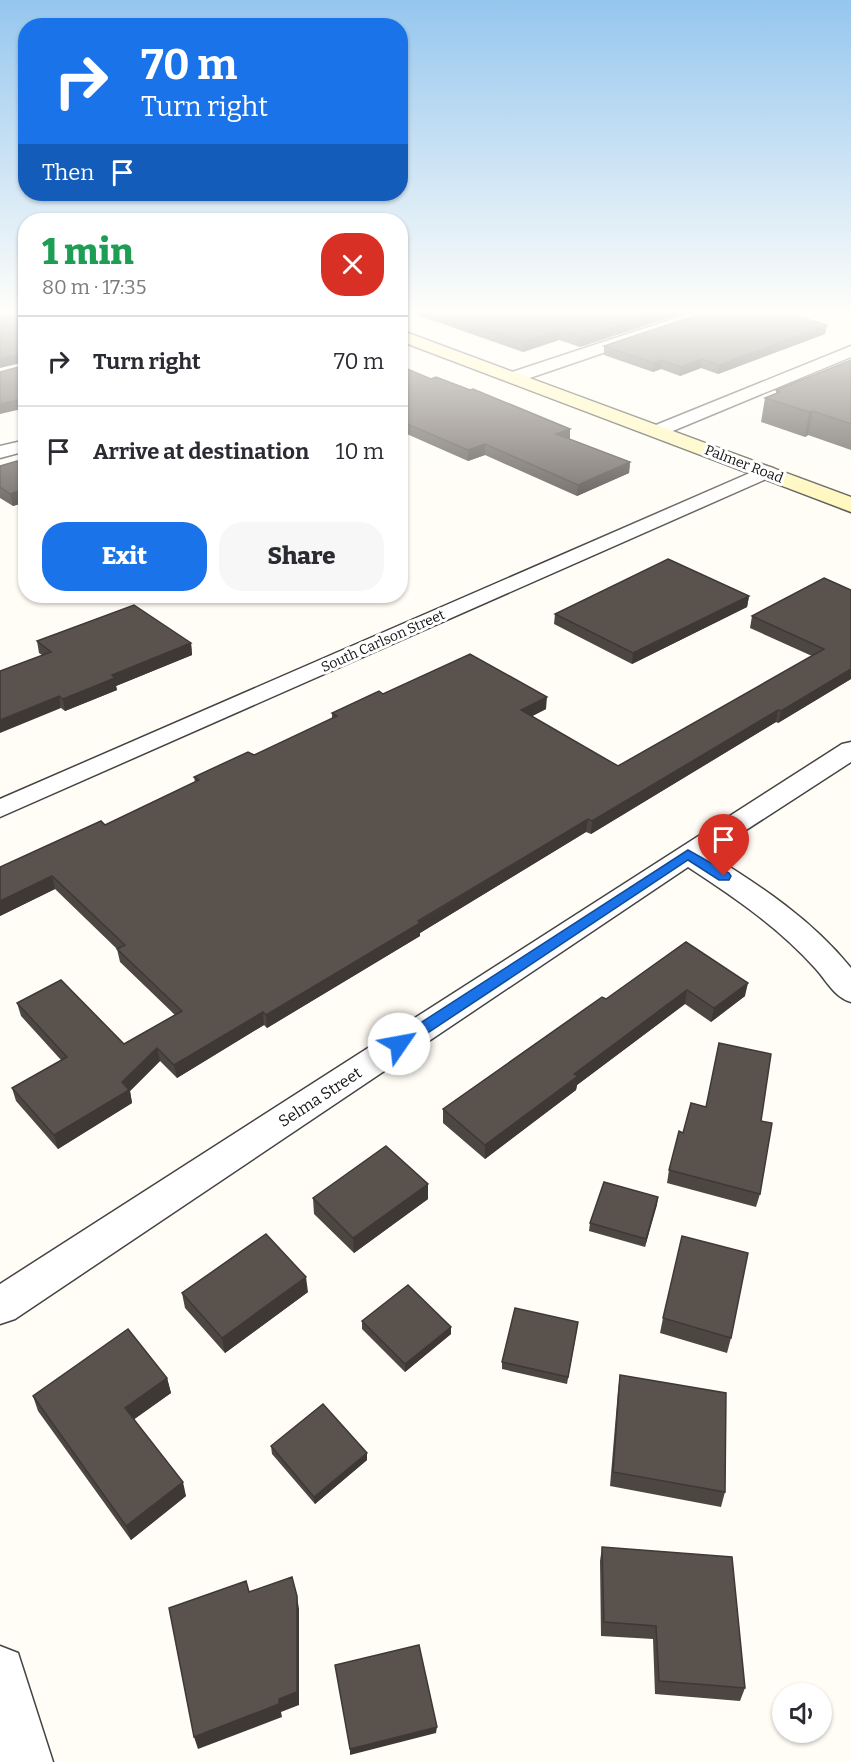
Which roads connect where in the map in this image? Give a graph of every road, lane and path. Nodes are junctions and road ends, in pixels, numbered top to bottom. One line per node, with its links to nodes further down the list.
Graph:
1 (555, 392): 3 (street, Palmer Road)
2 (751, 392): 3 (street)
3 (657, 431): 6 (street, Palmer Road)
4 (18, 447): 5 (street)
5 (0, 452)
6 (766, 472): 7 (street, Palmer Road); 9 (street, South Carlson Street)
7 (851, 505)
8 (851, 750): 10 (street, Selma Street)
9 (0, 809)
10 (688, 854): 11 (street); 12 (street, Selma Street)
11 (851, 990)
12 (0, 1306)
13 (0, 1671): 14 (street)
14 (26, 1762)

